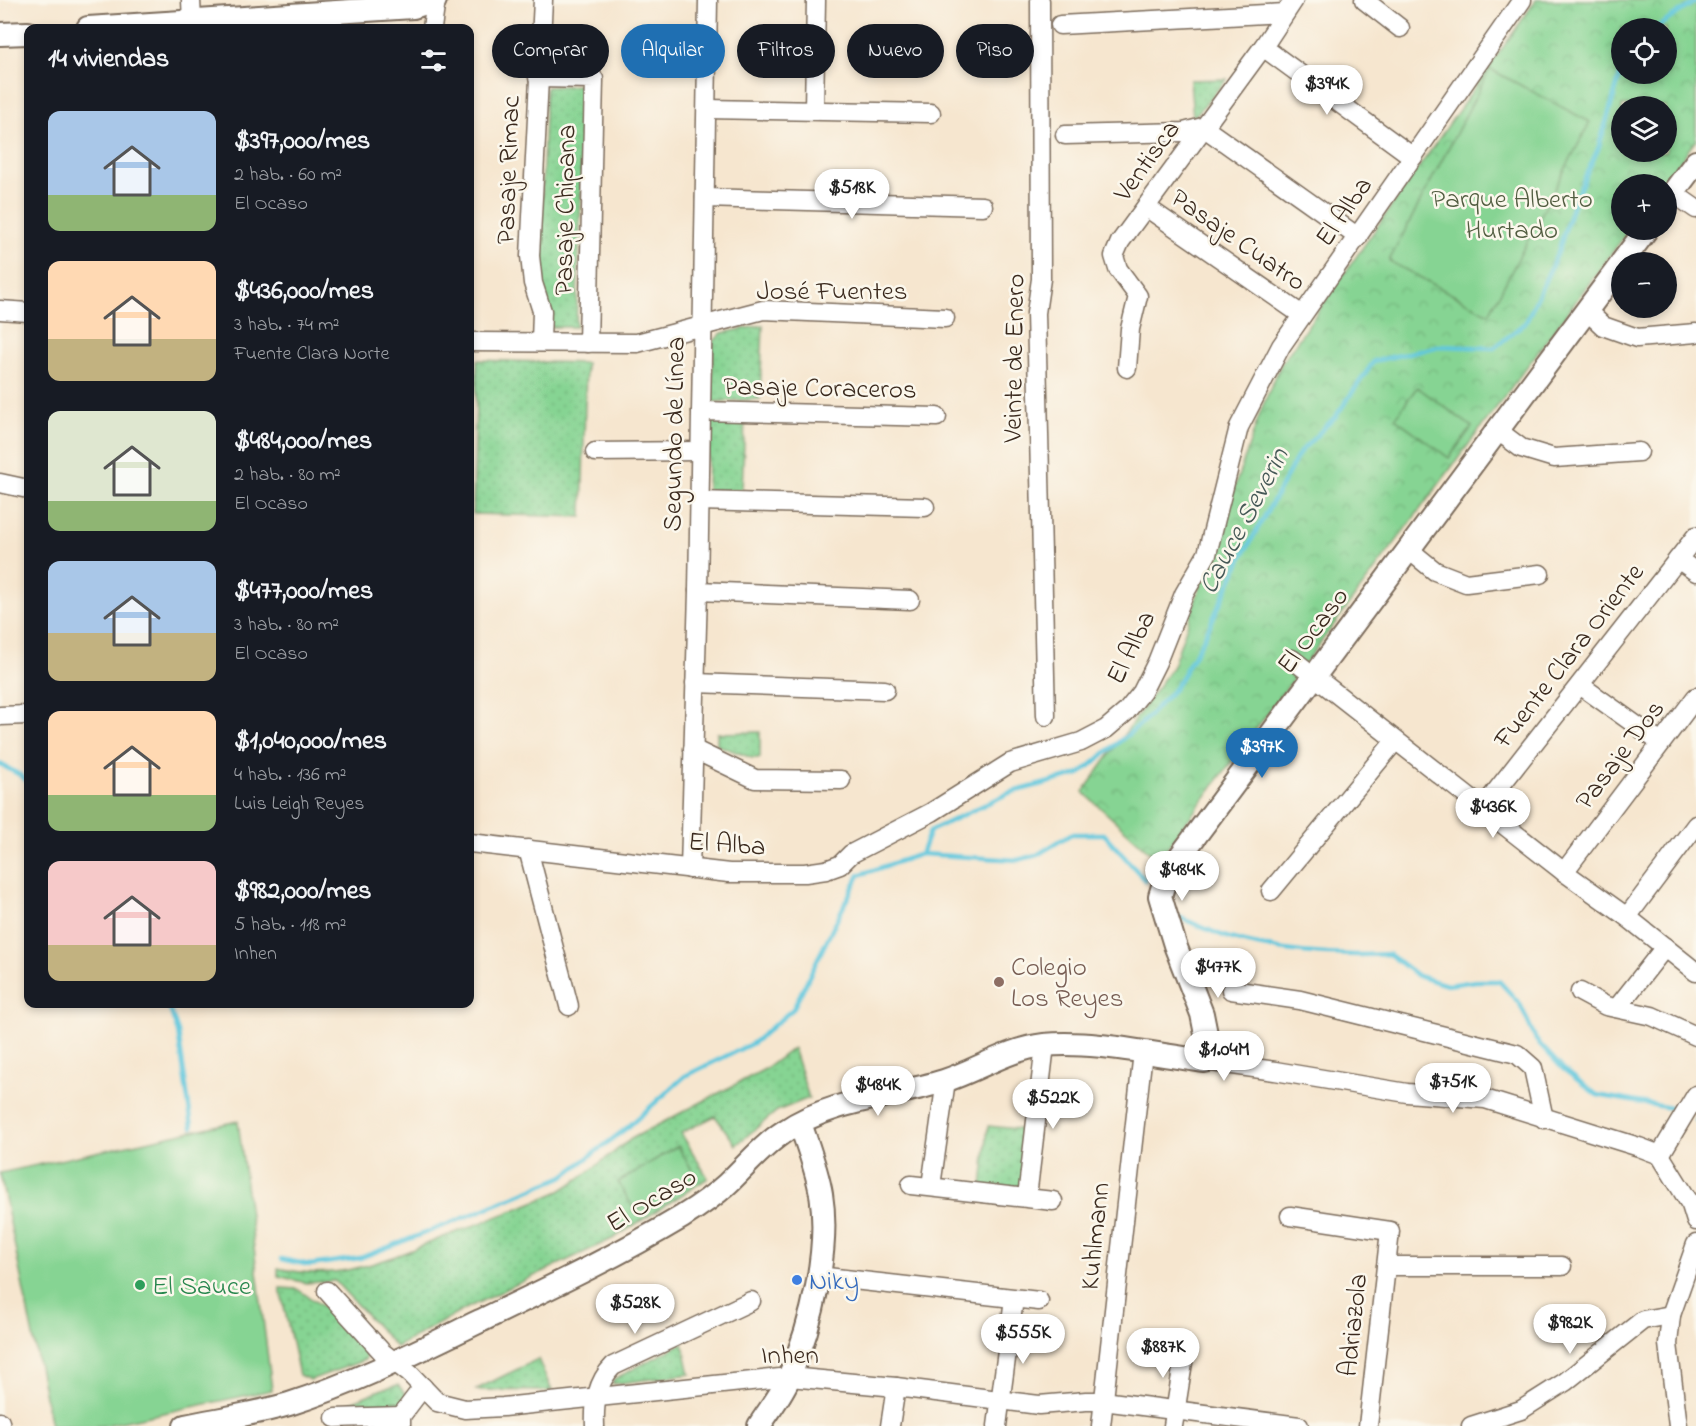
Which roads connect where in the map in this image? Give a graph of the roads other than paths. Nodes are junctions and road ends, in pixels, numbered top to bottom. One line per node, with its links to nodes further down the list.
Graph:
1 (436, 0): 9 (street); 11 (street)
2 (543, 0): 12 (street, Pasaje Rimac)
3 (708, 0): 19 (street, Segundo de Línea)
4 (816, 0): 20 (street)
5 (1040, 0): 70 (street, Veinte de Enero)
6 (1364, 0): 14 (street)
7 (1522, 0): 24 (street, El Alba)
8 (1290, 7): 13 (street); 17 (street, Ventisca)
9 (192, 11): 10 (street)
10 (155, 24)
11 (433, 24)
12 (541, 24)
13 (1060, 25)
14 (1400, 28)
15 (24, 33): 16 (street)
16 (0, 34)
17 (1263, 47): 22 (street, Ventisca); 24 (street)
18 (538, 78): 41 (street, Pasaje Rimac); 43 (street, Pasaje Chipana)
19 (707, 109): 20 (street); 27 (street, Segundo de Línea)
20 (814, 109): 21 (street)
21 (932, 113)
22 (1203, 127): 23 (street); 30 (street, Ventisca); 32 (street)
23 (1065, 135)
24 (1413, 157): 32 (street, El Alba)
25 (1696, 162): 26 (street)
26 (1677, 188)
27 (705, 198): 29 (street); 39 (street, Segundo de Línea)
28 (1677, 200): 31 (street)
29 (983, 206)
30 (1146, 207): 37 (street, Pasaje Cuatro); 44 (street, Ventisca)
31 (1696, 209)
32 (1358, 237): 37 (street, El Alba)
33 (1611, 277): 35 (street, El Ocaso)
34 (0, 310): 36 (street)
35 (1586, 310): 40 (street); 47 (street, El Ocaso)
36 (24, 312)
37 (1302, 315): 79 (street, El Alba)
38 (945, 318): 39 (street, José Fuentes)
39 (701, 327): 43 (street, José Fuentes); 45 (street, Segundo de Línea)
40 (1696, 333)
41 (541, 341): 42 (street, José Fuentes); 43 (street, José Fuentes)
42 (474, 342)
43 (588, 343)
44 (1127, 368)
45 (701, 411): 46 (street, Pasaje Coraceros); 48 (street, Segundo de Línea)
46 (937, 417)
47 (1497, 430): 50 (street); 56 (street, El Ocaso)
48 (699, 451): 49 (street); 53 (street, Segundo de Línea)
49 (595, 452)
50 (1639, 452)
51 (0, 483): 52 (street)
52 (24, 488)
53 (699, 501): 54 (street); 60 (street, Segundo de Línea)
54 (925, 507)
55 (1696, 536): 57 (street, Fuente Clara Oriente)
56 (1408, 549): 59 (street); 63 (street, El Ocaso)
57 (1678, 558): 58 (street); 65 (street, Fuente Clara Oriente)
58 (1696, 572)
59 (1540, 574)
60 (698, 591): 61 (street); 64 (street, Segundo de Línea)
61 (910, 600)
62 (1292, 659): 63 (street)
63 (1313, 677): 71 (street); 92 (street, El Ocaso)
64 (695, 683): 66 (street); 73 (street, Segundo de Línea)
65 (1580, 685): 72 (street); 75 (street, Fuente Clara Oriente)
66 (885, 690)
67 (1696, 697): 72 (street, Pasaje Dos)
68 (24, 715): 69 (street)
69 (0, 716)
70 (1046, 716)
71 (1395, 741): 75 (street); 81 (street)
72 (1661, 743): 80 (street, Pasaje Dos)
73 (693, 749): 74 (street); 79 (street, Segundo de Línea)
74 (842, 780)
75 (1483, 808): 80 (street)
76 (1696, 825): 82 (street)
77 (474, 843): 78 (street, El Alba)
78 (528, 849): 79 (street, El Alba); 87 (street)
79 (690, 869)
80 (1564, 872): 82 (street)
81 (1271, 891)
82 (1626, 917): 83 (street)
83 (1665, 947): 84 (street); 88 (street)
84 (1693, 962)
85 (1231, 990): 95 (street)
86 (1580, 992): 88 (street)
87 (569, 1006)
88 (1617, 1008): 89 (street)
89 (1696, 1036)
90 (1045, 1045): 91 (street, El Ocaso); 93 (street, El Ocaso); 100 (street)
91 (1143, 1052): 92 (street, El Ocaso); 120 (street, Kuhlmann)
92 (1205, 1061): 95 (street)
93 (946, 1080): 96 (street, El Ocaso); 99 (street)
94 (1696, 1095): 97 (street)
95 (1544, 1119): 97 (street)
96 (800, 1123): 108 (street); 115 (street, El Ocaso)
97 (1660, 1155): 103 (street)
98 (911, 1185): 99 (street)
99 (931, 1186): 100 (street)
100 (1027, 1197): 101 (street)
101 (1053, 1202)
102 (1290, 1216): 106 (street, Adriazola)
103 (1696, 1221)
104 (1696, 1244): 105 (street)
105 (1693, 1265): 113 (street)
106 (1386, 1266): 107 (street); 133 (street, Adriazola)
107 (1562, 1266)
108 (818, 1276): 110 (street); 116 (street)
109 (327, 1291): 115 (street, Inhen)
110 (1014, 1299): 112 (street); 121 (street)
111 (751, 1301): 119 (street)
112 (1039, 1301)
113 (1671, 1315): 134 (street); 135 (street)
114 (1185, 1350): 124 (street)
115 (397, 1362): 117 (street, Inhen); 123 (street, El Ocaso)
116 (790, 1377): 118 (street, Inhen); 119 (street, Inhen); 126 (street)
117 (423, 1387): 119 (street, Inhen); 125 (street)
118 (896, 1387): 121 (street, Inhen); 129 (street)
119 (596, 1397): 128 (street)
120 (1103, 1401): 121 (street, Inhen); 124 (street, Inhen); 131 (street, Kuhlmann)
121 (1000, 1402): 130 (street)
122 (335, 1418): 125 (street)
123 (254, 1419): 127 (street, El Ocaso)
124 (1175, 1419): 132 (street, Inhen)
125 (401, 1421)
126 (766, 1423)
127 (185, 1426)
128 (595, 1426)
129 (890, 1426)
130 (997, 1426)
131 (1101, 1426)
132 (1299, 1426)
133 (1368, 1426)
134 (1471, 1426)
135 (1678, 1426)

